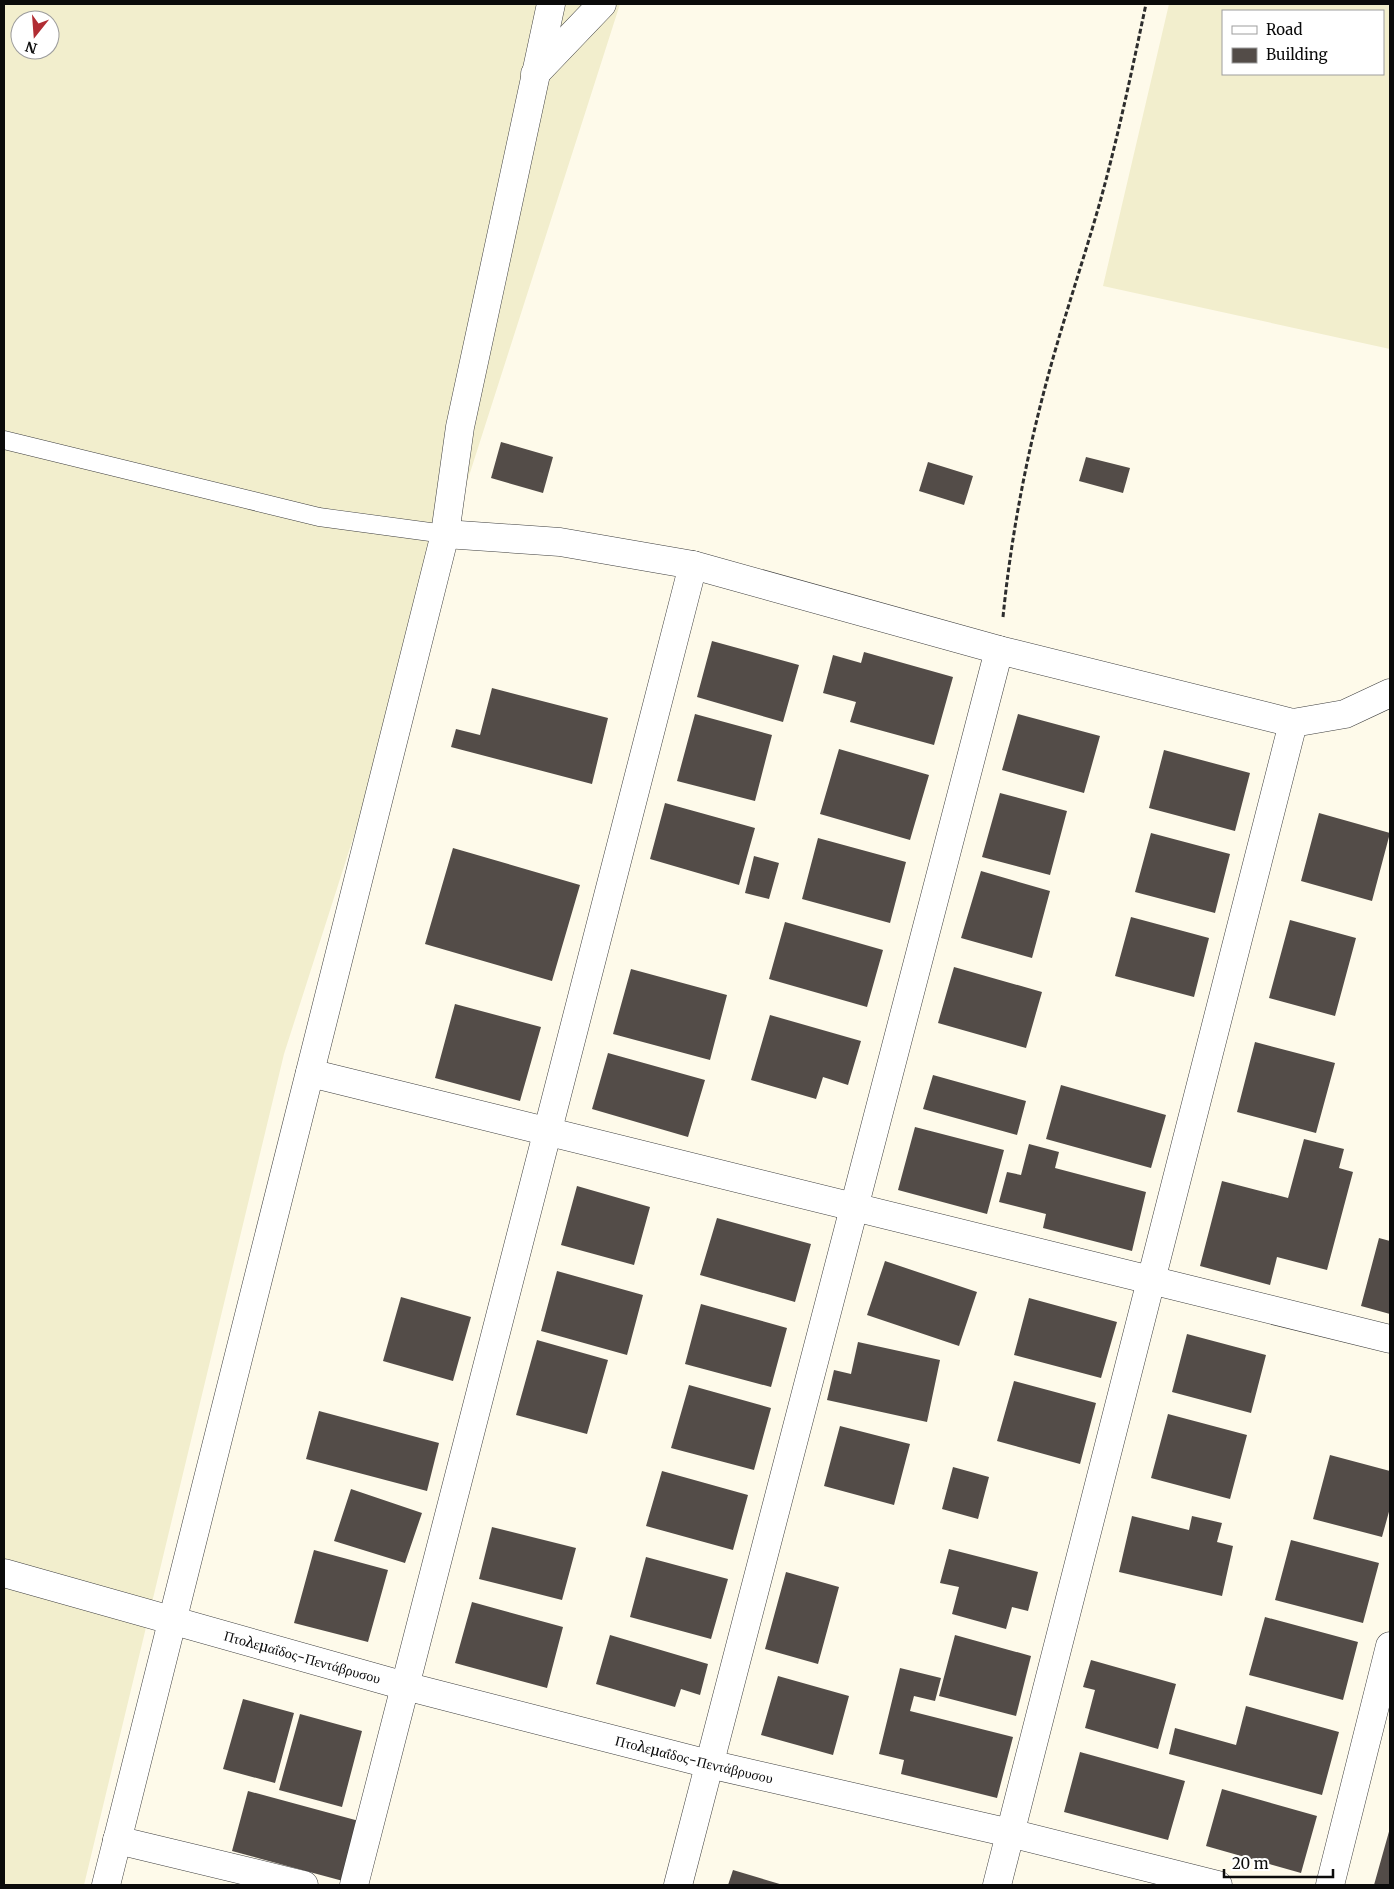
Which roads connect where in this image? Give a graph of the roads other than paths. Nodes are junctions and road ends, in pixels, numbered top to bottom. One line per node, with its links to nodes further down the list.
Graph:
1 (551, 4): 3 (street)
2 (602, 4): 3 (street)
3 (536, 74): 5 (street)
4 (4, 440): 5 (lane)
5 (445, 534): 6 (street); 10 (street)
6 (694, 565): 7 (street); 11 (street)
7 (999, 650): 9 (street); 12 (street)
8 (1390, 693): 9 (street)
9 (1293, 723): 13 (street)
10 (310, 1073): 11 (street); 16 (street)
11 (548, 1132): 12 (street); 18 (street)
12 (854, 1207): 13 (street); 19 (street)
13 (1151, 1280): 14 (street); 20 (street)
14 (1390, 1340)
15 (4, 1573): 16 (street, Πτολεμαΐδος-Πεντάβρυσου)
16 (172, 1619): 18 (street, Πτολεμαΐδος-Πεντάβρυσου); 21 (street)
17 (1390, 1646): 28 (street)
18 (405, 1686): 19 (street, Πτολεμαΐδος-Πεντάβρυσου); 24 (street)
19 (709, 1764): 20 (street, Πτολεμαΐδος-Πεντάβρυσου); 25 (street)
20 (1010, 1833): 26 (street); 27 (street, Πτολεμαΐδος-Πεντάβρυσου)
21 (117, 1840): 22 (street); 23 (street)
22 (106, 1885)
23 (304, 1885)
24 (354, 1885)
25 (678, 1885)
26 (997, 1885)
27 (1218, 1885)
28 (1330, 1885)

